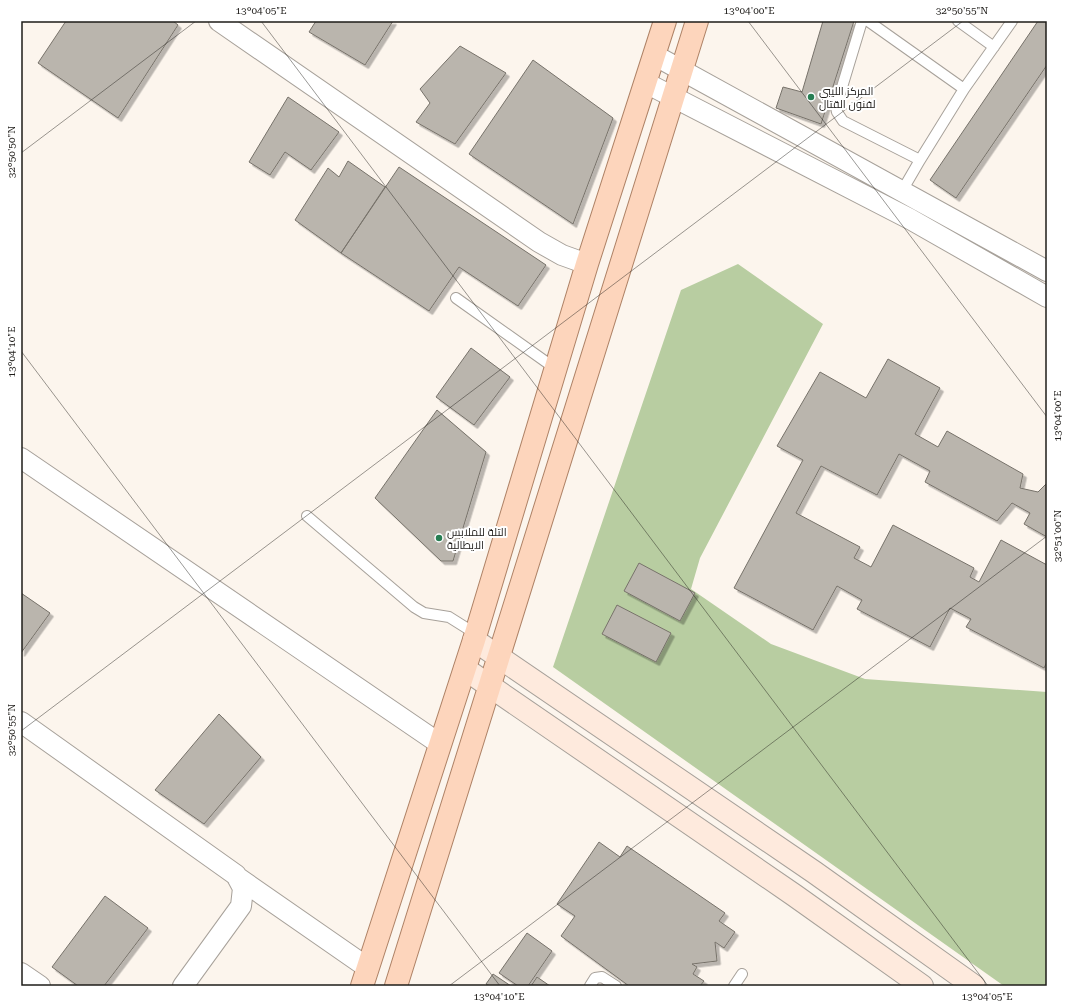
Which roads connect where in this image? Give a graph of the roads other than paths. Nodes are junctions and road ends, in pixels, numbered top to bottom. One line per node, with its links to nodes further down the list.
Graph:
1 (219, 21): 18 (street)
2 (665, 21): 9 (main road)
3 (697, 21): 10 (main road)
4 (862, 21): 14 (lane)
5 (868, 21): 12 (lane)
6 (958, 21): 8 (lane)
7 (1012, 21): 8 (lane)
8 (994, 47): 12 (lane)
9 (654, 55): 10 (street); 11 (main road)
10 (681, 70): 13 (main road); 15 (street)
11 (646, 84): 13 (street); 18 (main road)
12 (964, 89): 14 (lane)
13 (673, 97): 17 (street); 26 (main road)
14 (920, 160): 15 (lane)
15 (902, 191): 16 (street)
16 (921, 201): 17 (street); 19 (street)
17 (910, 219): 20 (street)
18 (588, 264): 22 (main road)
19 (1047, 271)
20 (1047, 297)
21 (456, 298): 22 (lane)
22 (556, 369): 25 (main road)
23 (21, 458): 30 (street)
24 (308, 516): 25 (lane)
25 (475, 637): 26 (street); 27 (main road)
26 (498, 657): 28 (main road); 42 (street)
27 (465, 669): 28 (street); 30 (main road)
28 (491, 687): 37 (main road); 41 (street)
29 (21, 722): 31 (street)
30 (440, 744): 34 (main road)
31 (238, 877): 34 (street); 36 (street)
32 (21, 972): 35 (street)
33 (742, 974): 40 (lane)
34 (365, 977)
35 (40, 986)
36 (184, 986)
37 (396, 986)
38 (590, 986): 39 (lane)
39 (616, 986)
40 (734, 986)
41 (922, 986)
42 (974, 986)

